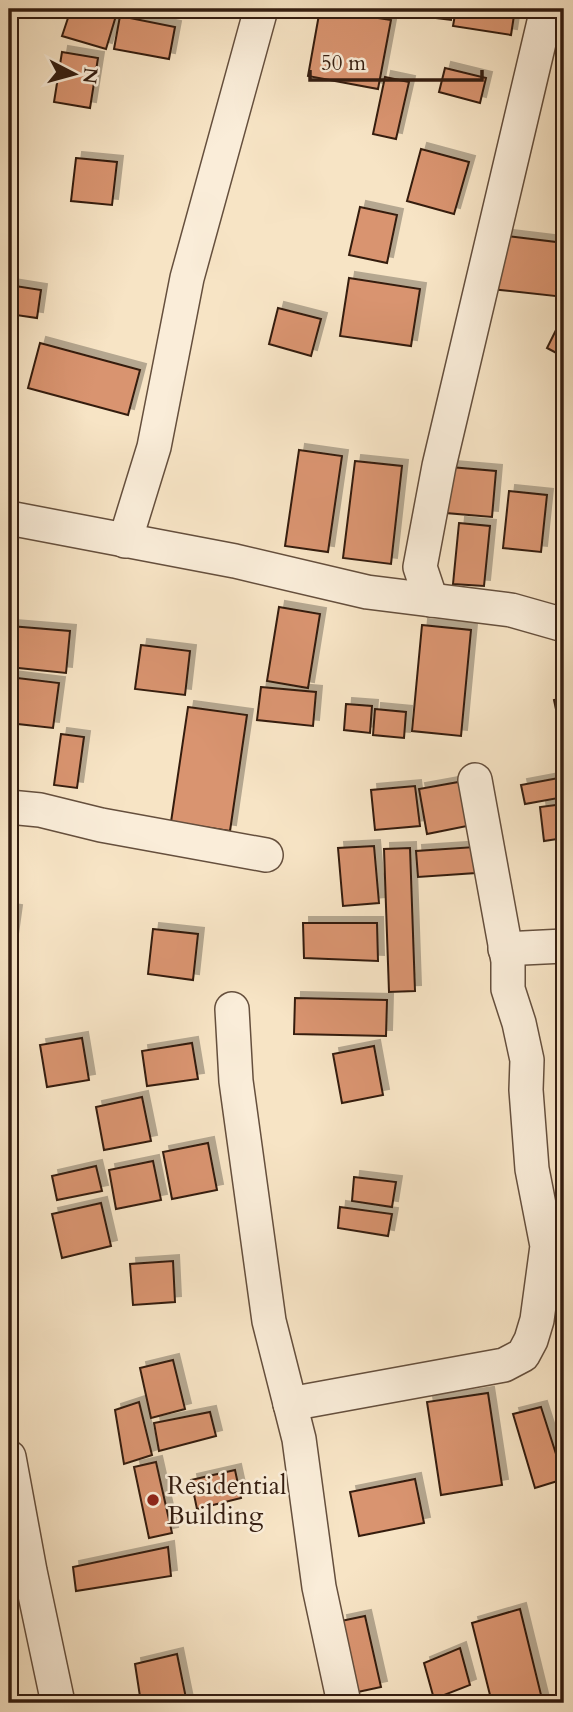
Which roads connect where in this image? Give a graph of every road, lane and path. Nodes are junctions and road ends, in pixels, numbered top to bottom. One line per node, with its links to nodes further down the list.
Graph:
1 (261, 9): 4 (street)
2 (547, 9): 5 (street)
3 (9, 518): 4 (street)
4 (125, 541): 6 (street)
5 (420, 567): 6 (street); 7 (street)
6 (394, 595): 7 (street)
7 (431, 600): 8 (street)
8 (564, 625)
9 (475, 780): 13 (street)
10 (9, 807): 11 (street)
11 (266, 855)
12 (564, 946): 13 (street)
13 (505, 949): 15 (street)
14 (232, 1009): 15 (street)
15 (290, 1404): 18 (street)
16 (9, 1457): 17 (street)
17 (58, 1703)
18 (344, 1703)

